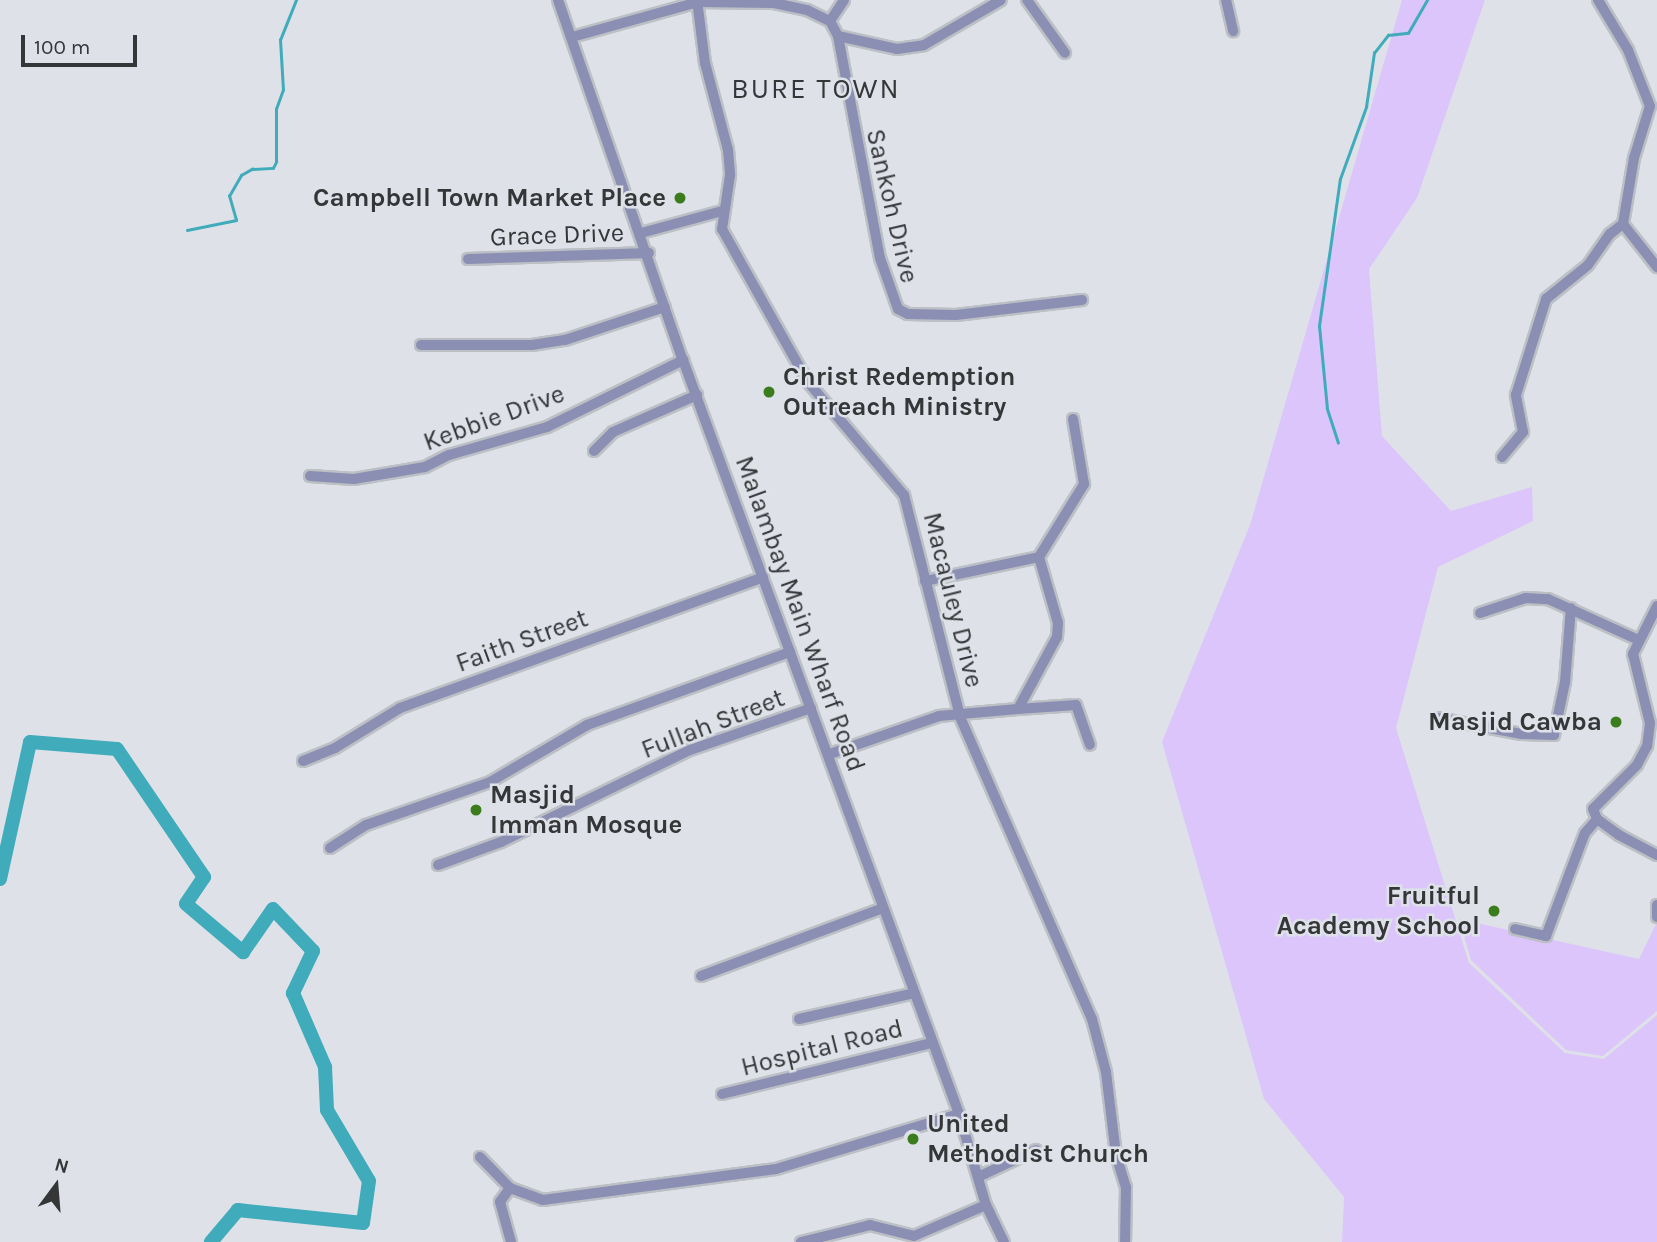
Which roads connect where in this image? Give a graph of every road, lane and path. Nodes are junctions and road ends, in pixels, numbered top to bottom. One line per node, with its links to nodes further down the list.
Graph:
1 (558, 0): 11 (street, Malambay Main Wharf Road)
2 (845, 0): 8 (street)
3 (1001, 0): 10 (street)
4 (1027, 0): 12 (street)
5 (1226, 0): 9 (street)
6 (1598, 0): 13 (street)
7 (698, 1): 8 (street); 11 (street); 14 (street, Macauley Drive)
8 (830, 21): 10 (street, Sankoh Drive)
9 (1233, 31)
10 (838, 36): 20 (street, Sankoh Drive)
11 (572, 37): 16 (street, Malambay Main Wharf Road)
12 (1065, 53)
13 (1652, 124): 15 (street)
14 (722, 211): 16 (street); 31 (street, Macauley Drive)
15 (1623, 224): 19 (street); 27 (street)
16 (641, 233): 17 (street, Malambay Main Wharf Road)
17 (649, 253): 18 (street, Grace Drive); 21 (street, Malambay Main Wharf Road)
18 (468, 259)
19 (1657, 267)
20 (1082, 300)
21 (665, 307): 22 (street); 23 (street, Malambay Main Wharf Road)
22 (421, 345)
23 (683, 360): 24 (street, Malambay Main Wharf Road); 28 (street, Kebbie Drive)
24 (697, 395): 26 (street); 30 (street, Malambay Main Wharf Road)
25 (1073, 419): 29 (street)
26 (594, 451)
27 (1502, 457)
28 (310, 476)
29 (1039, 557): 31 (street); 38 (street)
30 (763, 577): 36 (street, Malambay Main Wharf Road); 43 (street, Faith Street)
31 (926, 581): 39 (street, Macauley Drive)
32 (1657, 606): 35 (street)
33 (1571, 608): 34 (street); 35 (street); 40 (street)
34 (1480, 613)
35 (1636, 639): 44 (street)
36 (790, 652): 37 (street, Malambay Main Wharf Road); 45 (street)
37 (811, 708): 42 (street, Malambay Main Wharf Road); 47 (street, Fullah Street)
38 (1018, 709): 39 (street); 41 (street)
39 (960, 717): 42 (street); 66 (street, Macauley Drive)
40 (1437, 718)
41 (1090, 745)
42 (830, 754): 49 (street, Malambay Main Wharf Road)
43 (303, 761)
44 (1597, 819): 46 (street); 51 (street)
45 (330, 848)
46 (1657, 855)
47 (438, 865)
48 (1657, 905): 50 (street)
49 (883, 908): 52 (street); 53 (street, Malambay Main Wharf Road)
50 (1657, 916)
51 (1515, 929)
52 (701, 976)
53 (914, 993): 54 (street); 55 (street, Malambay Main Wharf Road)
54 (799, 1019)
55 (932, 1043): 56 (street, Hospital Road); 57 (street, Malambay Main Wharf Road)
56 (722, 1094)
57 (959, 1114): 60 (street, Malambay Main Wharf Road); 61 (street)
58 (1036, 1150): 60 (street)
59 (480, 1157): 61 (street)
60 (978, 1177): 62 (street, Malambay Main Wharf Road)
61 (510, 1188): 63 (street)
62 (986, 1205): 64 (street); 65 (street, Malambay Main Wharf Road)
63 (510, 1242)
64 (801, 1242)
65 (1004, 1242)
66 (1125, 1242)

